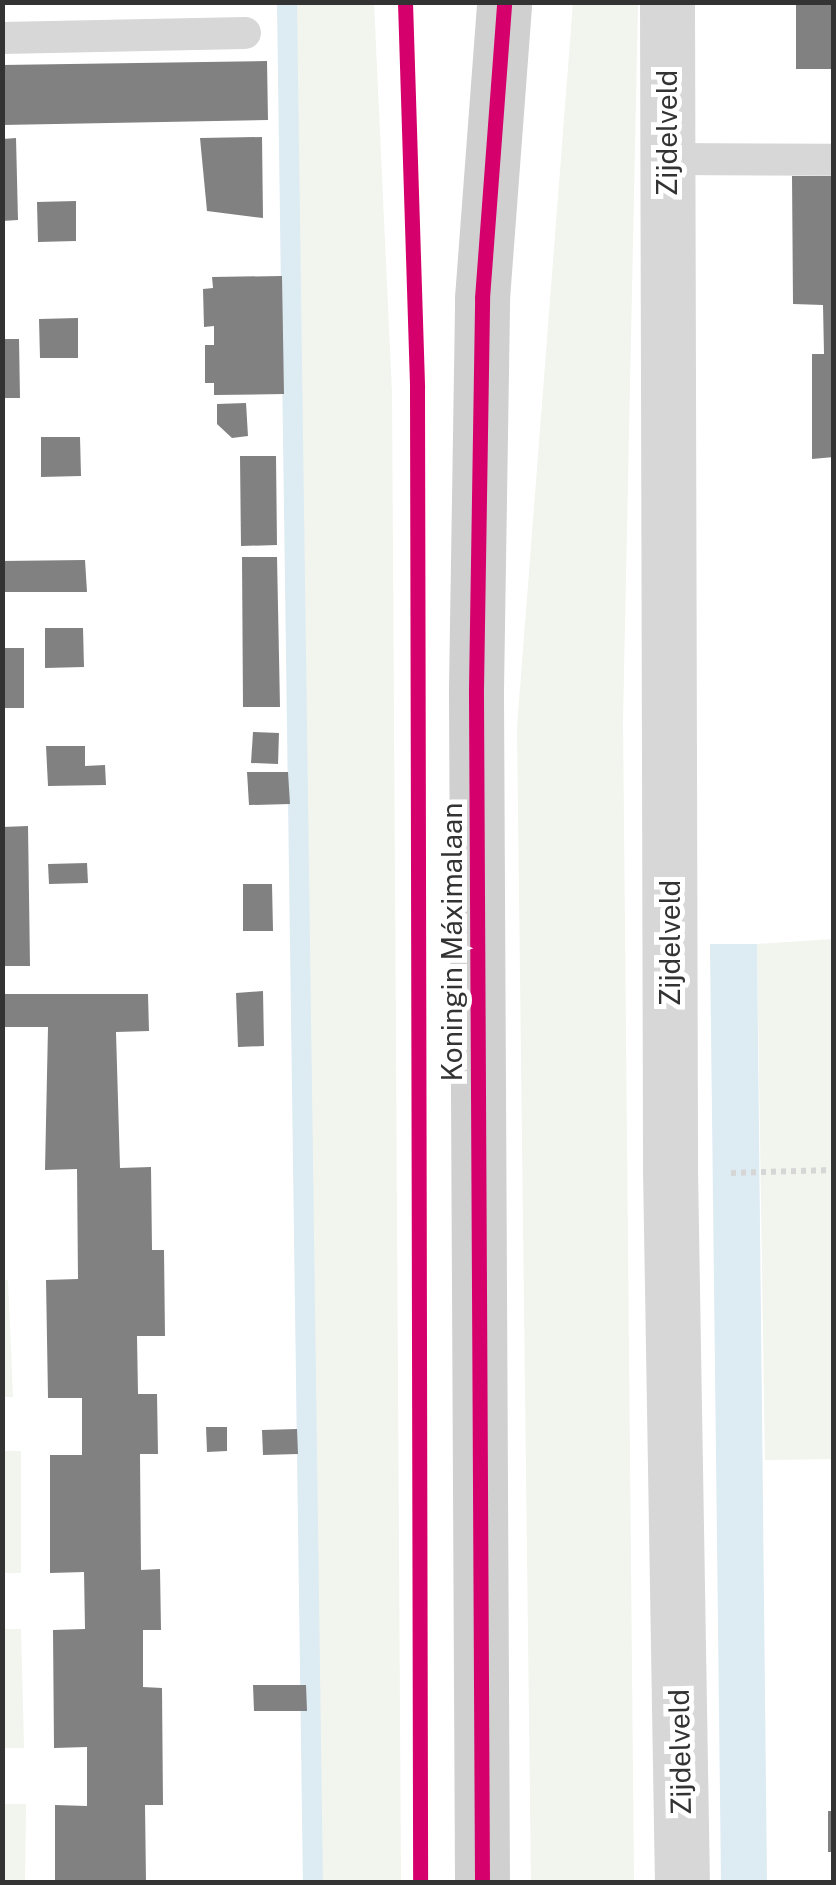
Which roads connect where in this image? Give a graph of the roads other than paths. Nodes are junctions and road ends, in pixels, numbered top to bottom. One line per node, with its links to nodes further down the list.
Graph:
1 (504, 2): 7 (street, Koningin Máximalaan)
2 (667, 2): 5 (street, Zijdelveld)
3 (244, 34): 4 (lane)
4 (2, 38)
5 (667, 159): 6 (lane); 8 (street, Zijdelveld)
6 (834, 160)
7 (482, 1882)
8 (682, 1882)

